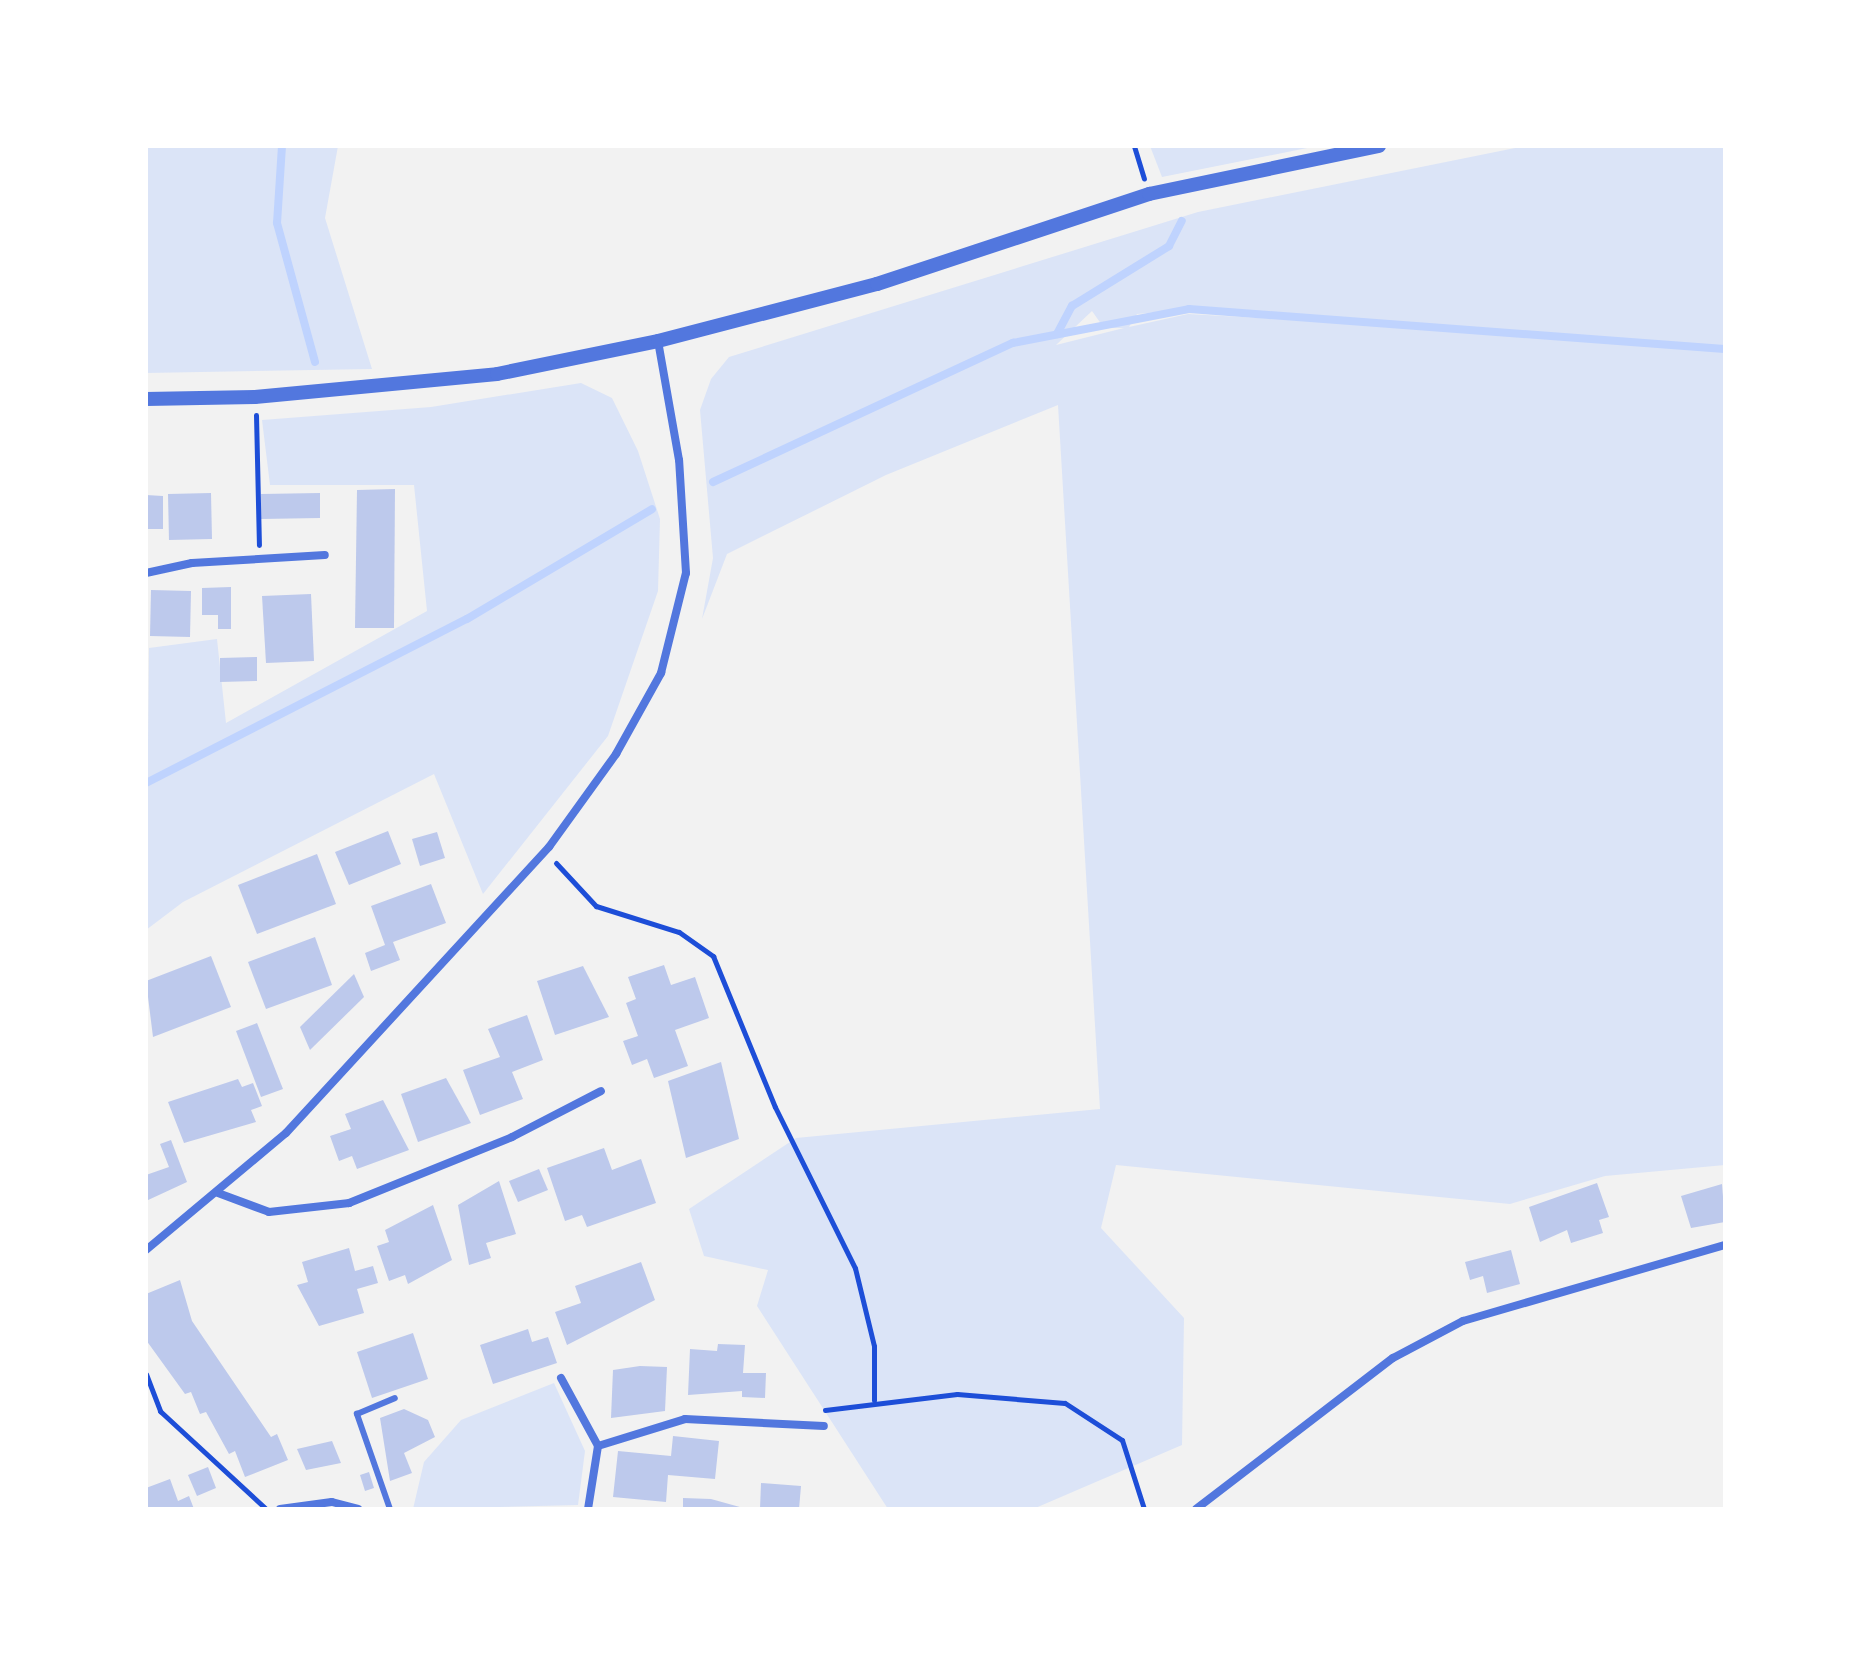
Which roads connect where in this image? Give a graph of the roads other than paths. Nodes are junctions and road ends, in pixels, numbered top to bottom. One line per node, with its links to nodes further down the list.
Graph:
1 (1379, 146): 2 (street)
2 (658, 341): 3 (street); 7 (street)
3 (146, 399)
4 (325, 555): 5 (street)
5 (146, 573)
6 (601, 1091): 7 (street)
7 (218, 1193): 9 (street)
8 (1725, 1245): 18 (street)
9 (146, 1250)
10 (561, 1378): 13 (street)
11 (395, 1398): 16 (lane)
12 (824, 1426): 13 (street)
13 (598, 1446): 17 (street)
14 (280, 1509): 15 (street)
15 (358, 1509)
16 (390, 1509)
17 (588, 1509)
18 (1196, 1509)

